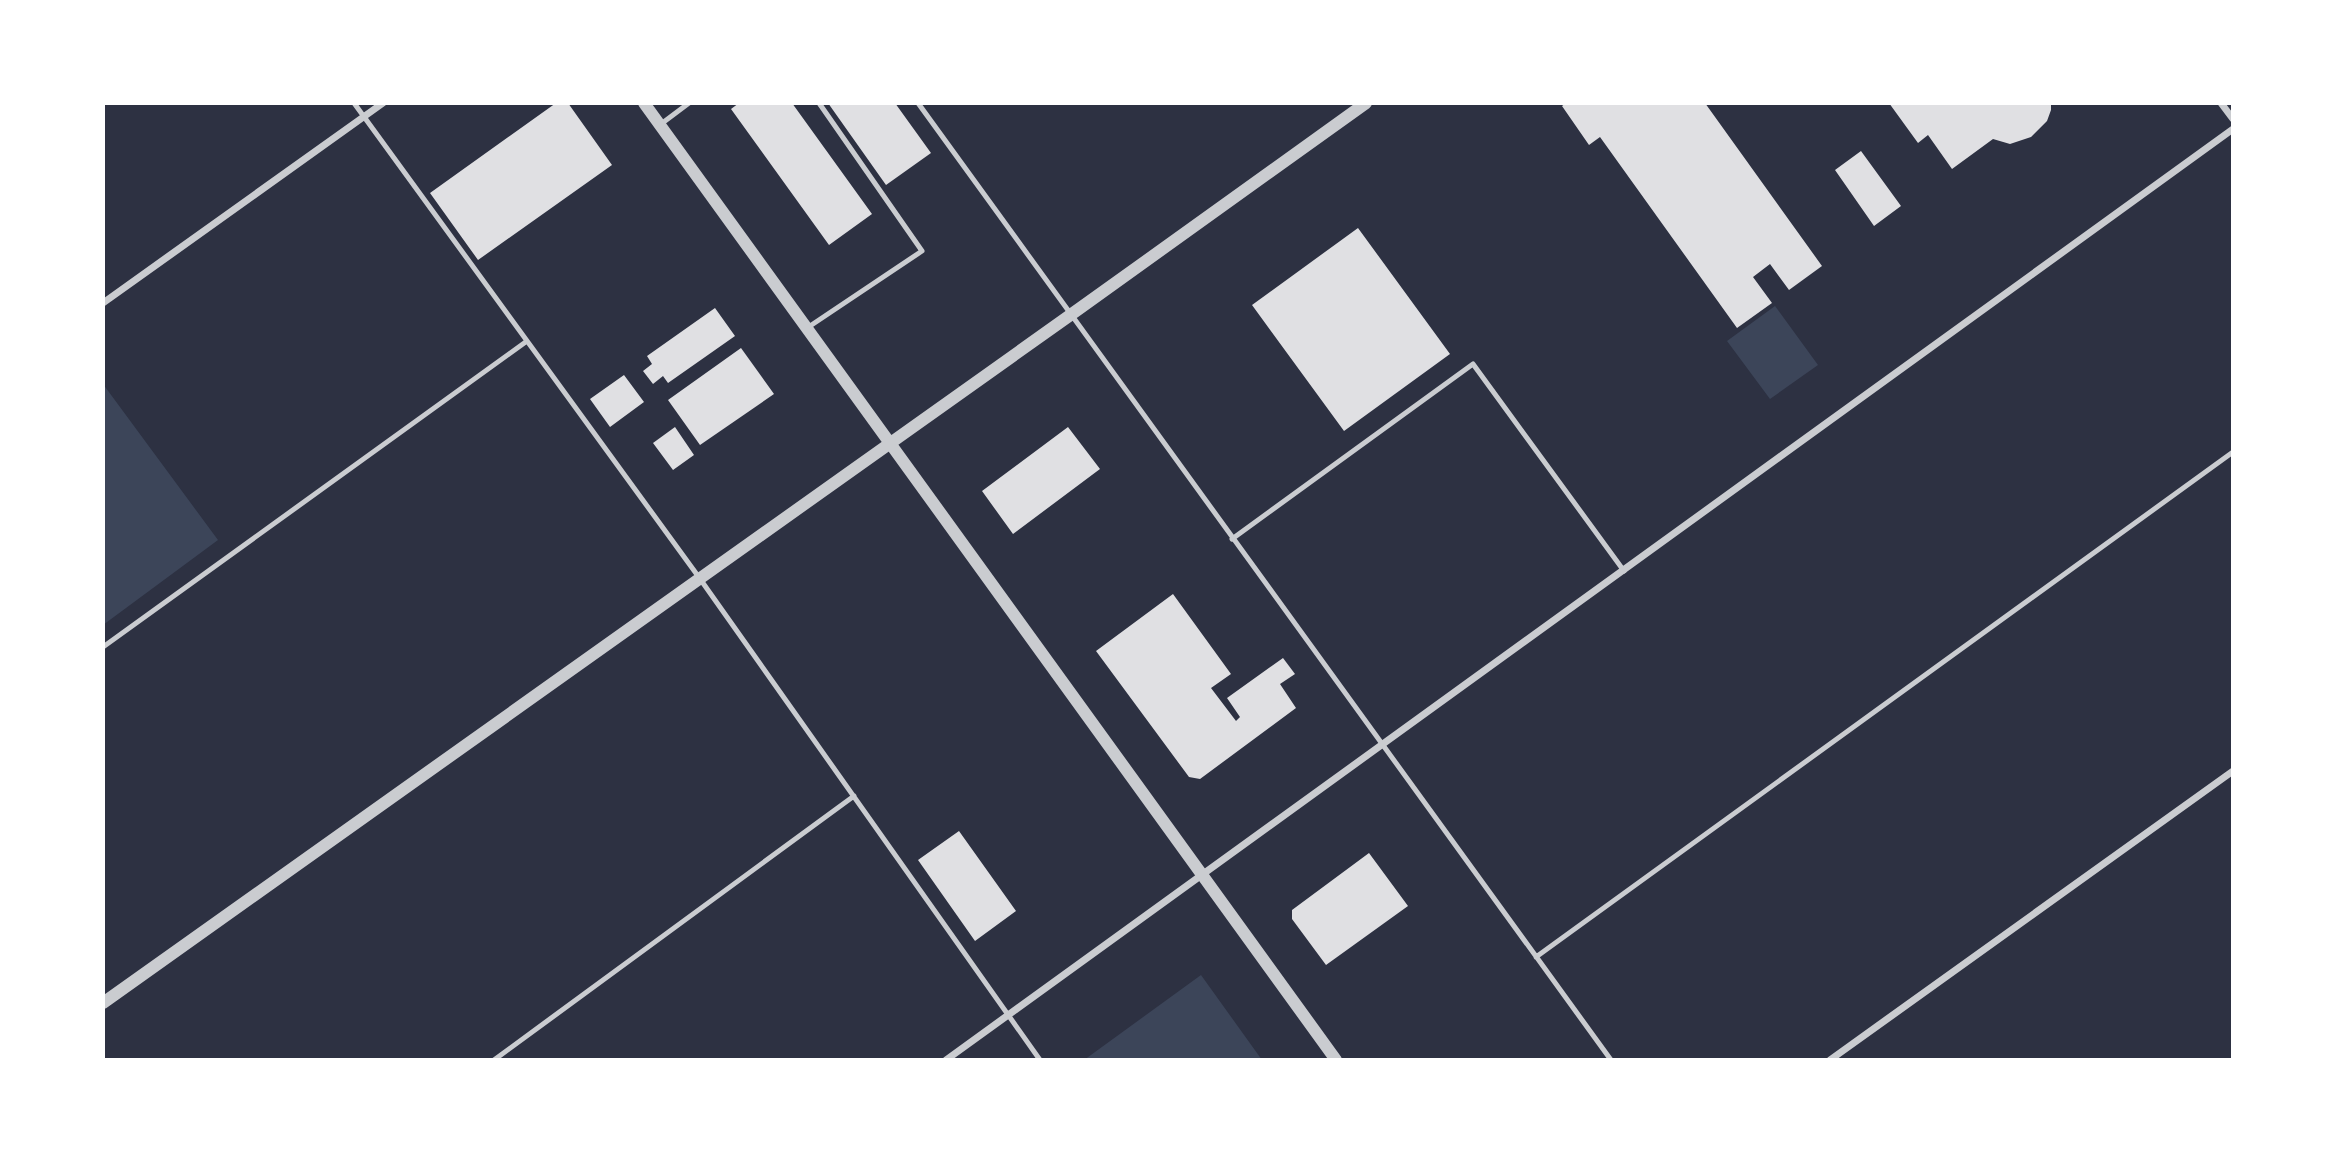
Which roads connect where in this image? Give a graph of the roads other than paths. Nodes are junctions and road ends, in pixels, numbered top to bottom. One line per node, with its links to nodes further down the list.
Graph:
1 (354, 103): 9 (lane)
2 (383, 103): 9 (street)
3 (644, 103): 11 (street)
4 (689, 103): 11 (lane)
5 (819, 103): 15 (lane)
6 (918, 103): 14 (lane)
7 (1366, 103): 14 (street)
8 (2221, 103): 10 (street)
9 (365, 117): 13 (street); 16 (lane)
10 (2233, 119)
11 (660, 125): 15 (street)
12 (2233, 129): 20 (street)
13 (103, 303)
14 (1070, 316): 17 (street); 19 (lane)
15 (807, 328): 17 (street)
16 (527, 341): 21 (lane); 22 (lane)
17 (890, 442): 21 (street); 26 (street)
18 (2233, 452): 27 (lane)
19 (1232, 539): 20 (lane); 23 (lane)
20 (1624, 571): 23 (street)
21 (698, 576): 25 (lane); 28 (street)
22 (103, 647)
23 (1383, 746): 26 (street); 27 (lane)
24 (2233, 771): 35 (street)
25 (853, 796): 29 (lane); 30 (lane)
26 (1202, 875): 29 (street); 33 (street)
27 (1536, 957): 34 (lane)
28 (103, 1003)
29 (1008, 1015): 31 (street); 32 (lane)
30 (494, 1060)
31 (946, 1060)
32 (1040, 1060)
33 (1336, 1060)
34 (1611, 1060)
35 (1830, 1060)

